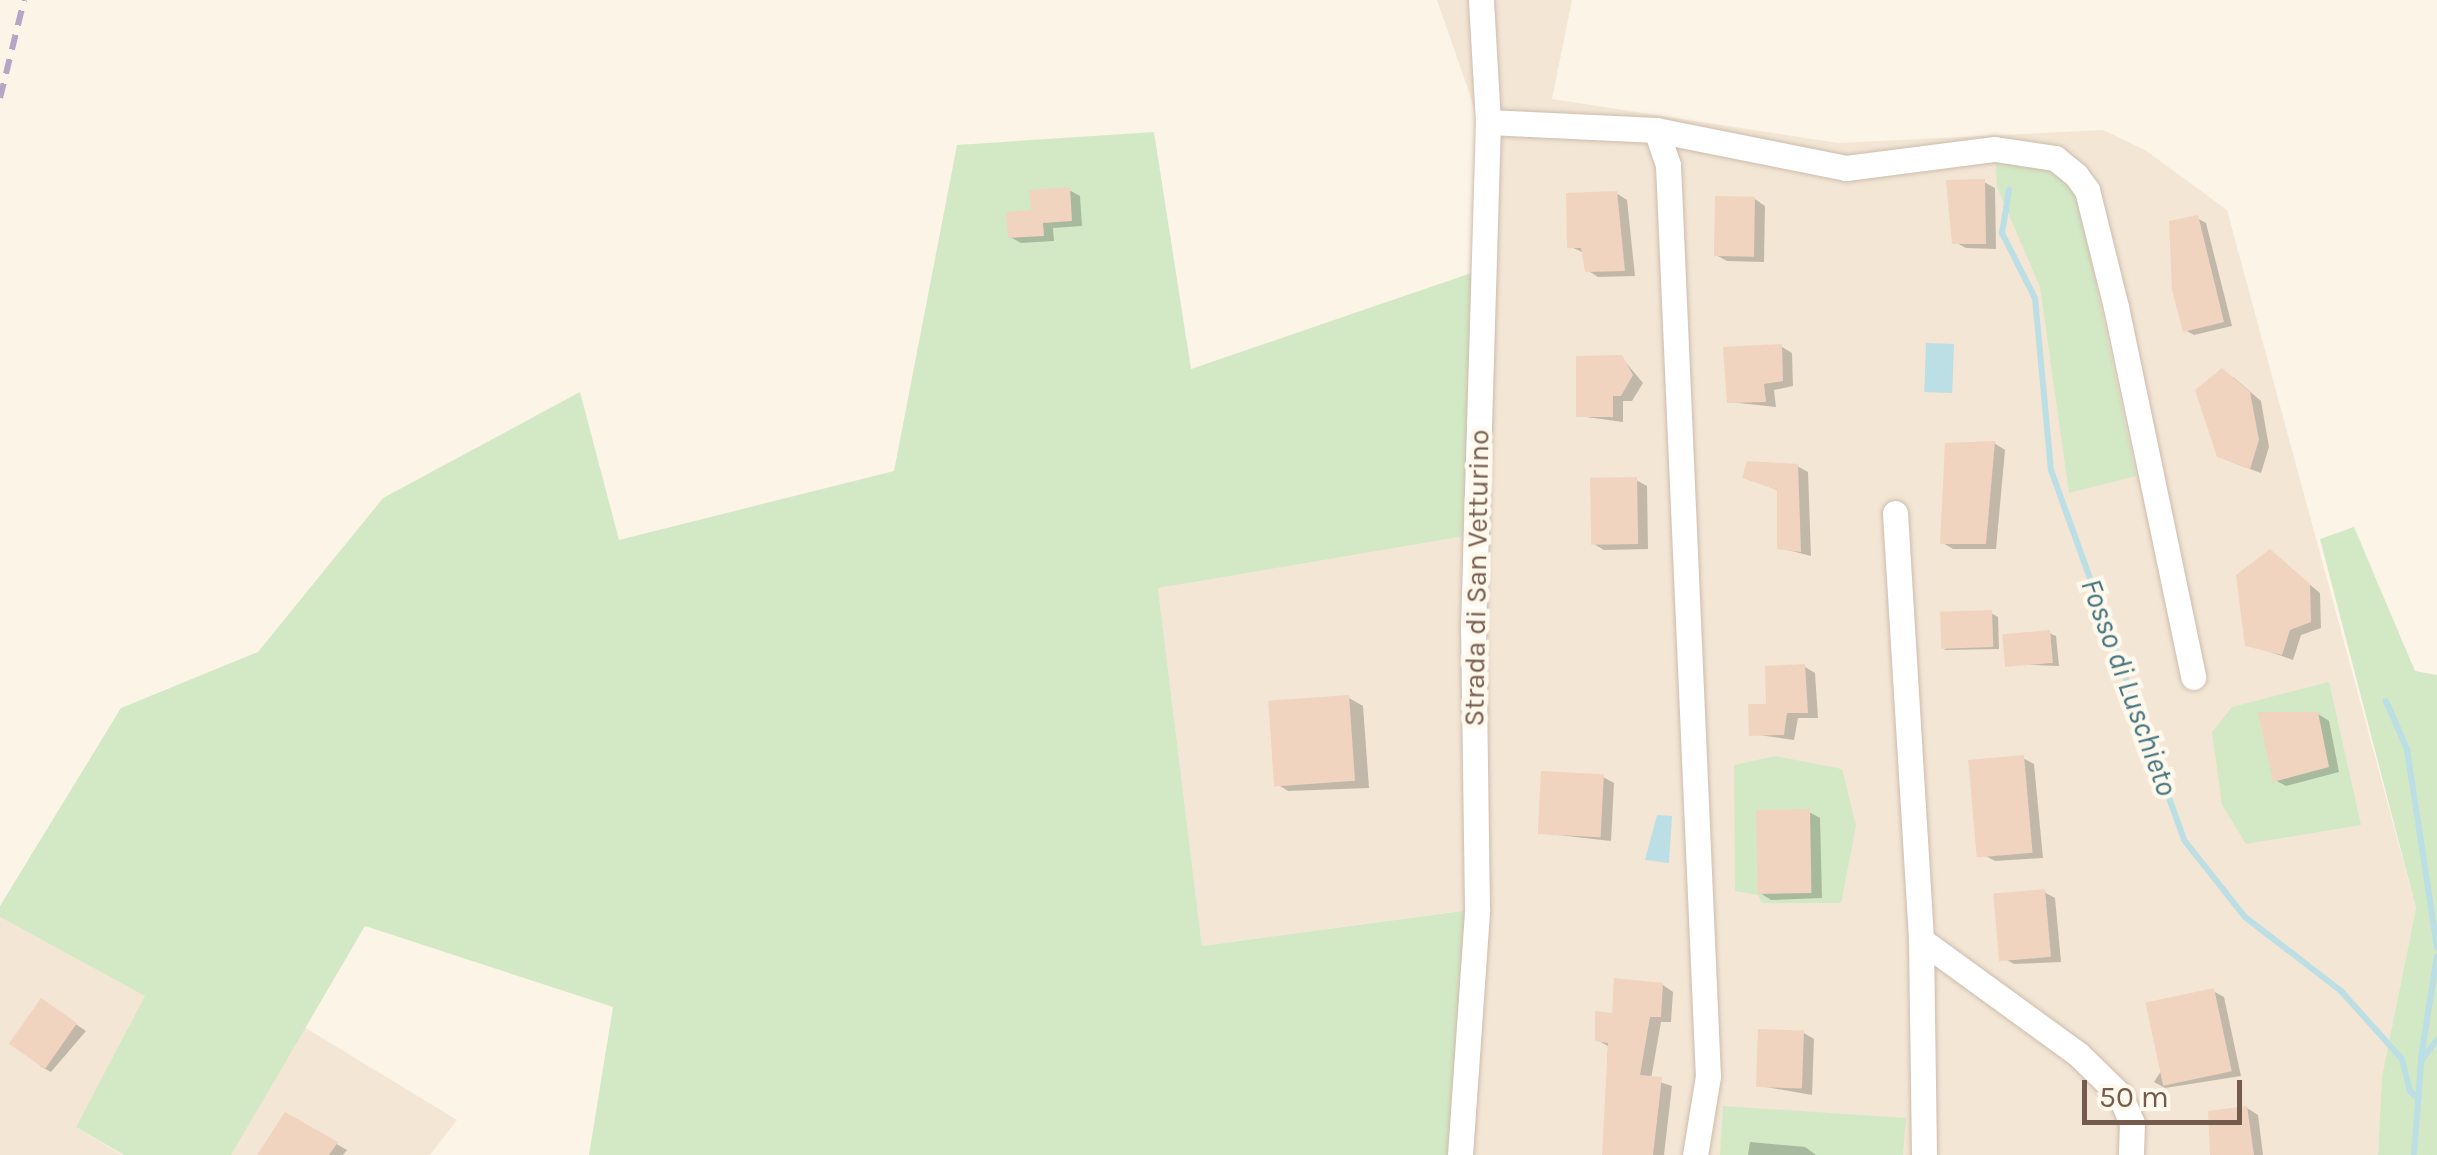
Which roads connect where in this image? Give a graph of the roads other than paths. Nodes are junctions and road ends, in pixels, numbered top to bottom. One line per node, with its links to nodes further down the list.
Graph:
1 (1481, 0): 2 (street, Strada di San Vetturino)
2 (1488, 122): 3 (street); 7 (street, Strada di San Vetturino)
3 (1656, 130): 5 (street); 8 (street)
4 (1895, 513): 6 (street)
5 (2193, 678)
6 (1921, 940): 9 (street); 10 (street)
7 (1460, 1155)
8 (1695, 1155)
9 (1924, 1155)
10 (2131, 1155)

